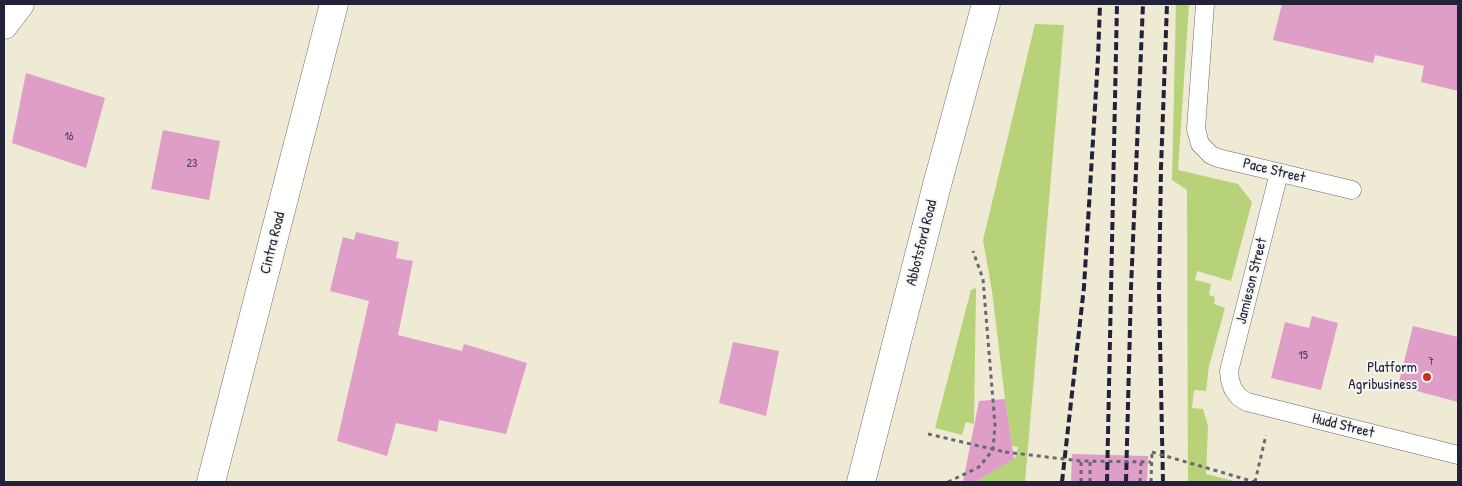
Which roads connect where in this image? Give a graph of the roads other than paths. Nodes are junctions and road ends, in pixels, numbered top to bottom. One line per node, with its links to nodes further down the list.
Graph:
1 (20, 4): 5 (main road)
2 (334, 4): 10 (main road, Cintra Road)
3 (986, 4): 11 (main road, Abbotsford Road)
4 (1205, 4): 6 (lane, Pace Street)
5 (4, 24)
6 (1279, 172): 7 (lane, Pace Street); 8 (lane, Jamieson Street)
7 (1352, 190)
8 (1233, 389): 9 (lane, Hudd Street)
9 (1458, 455)
10 (211, 482)
11 (861, 482)

